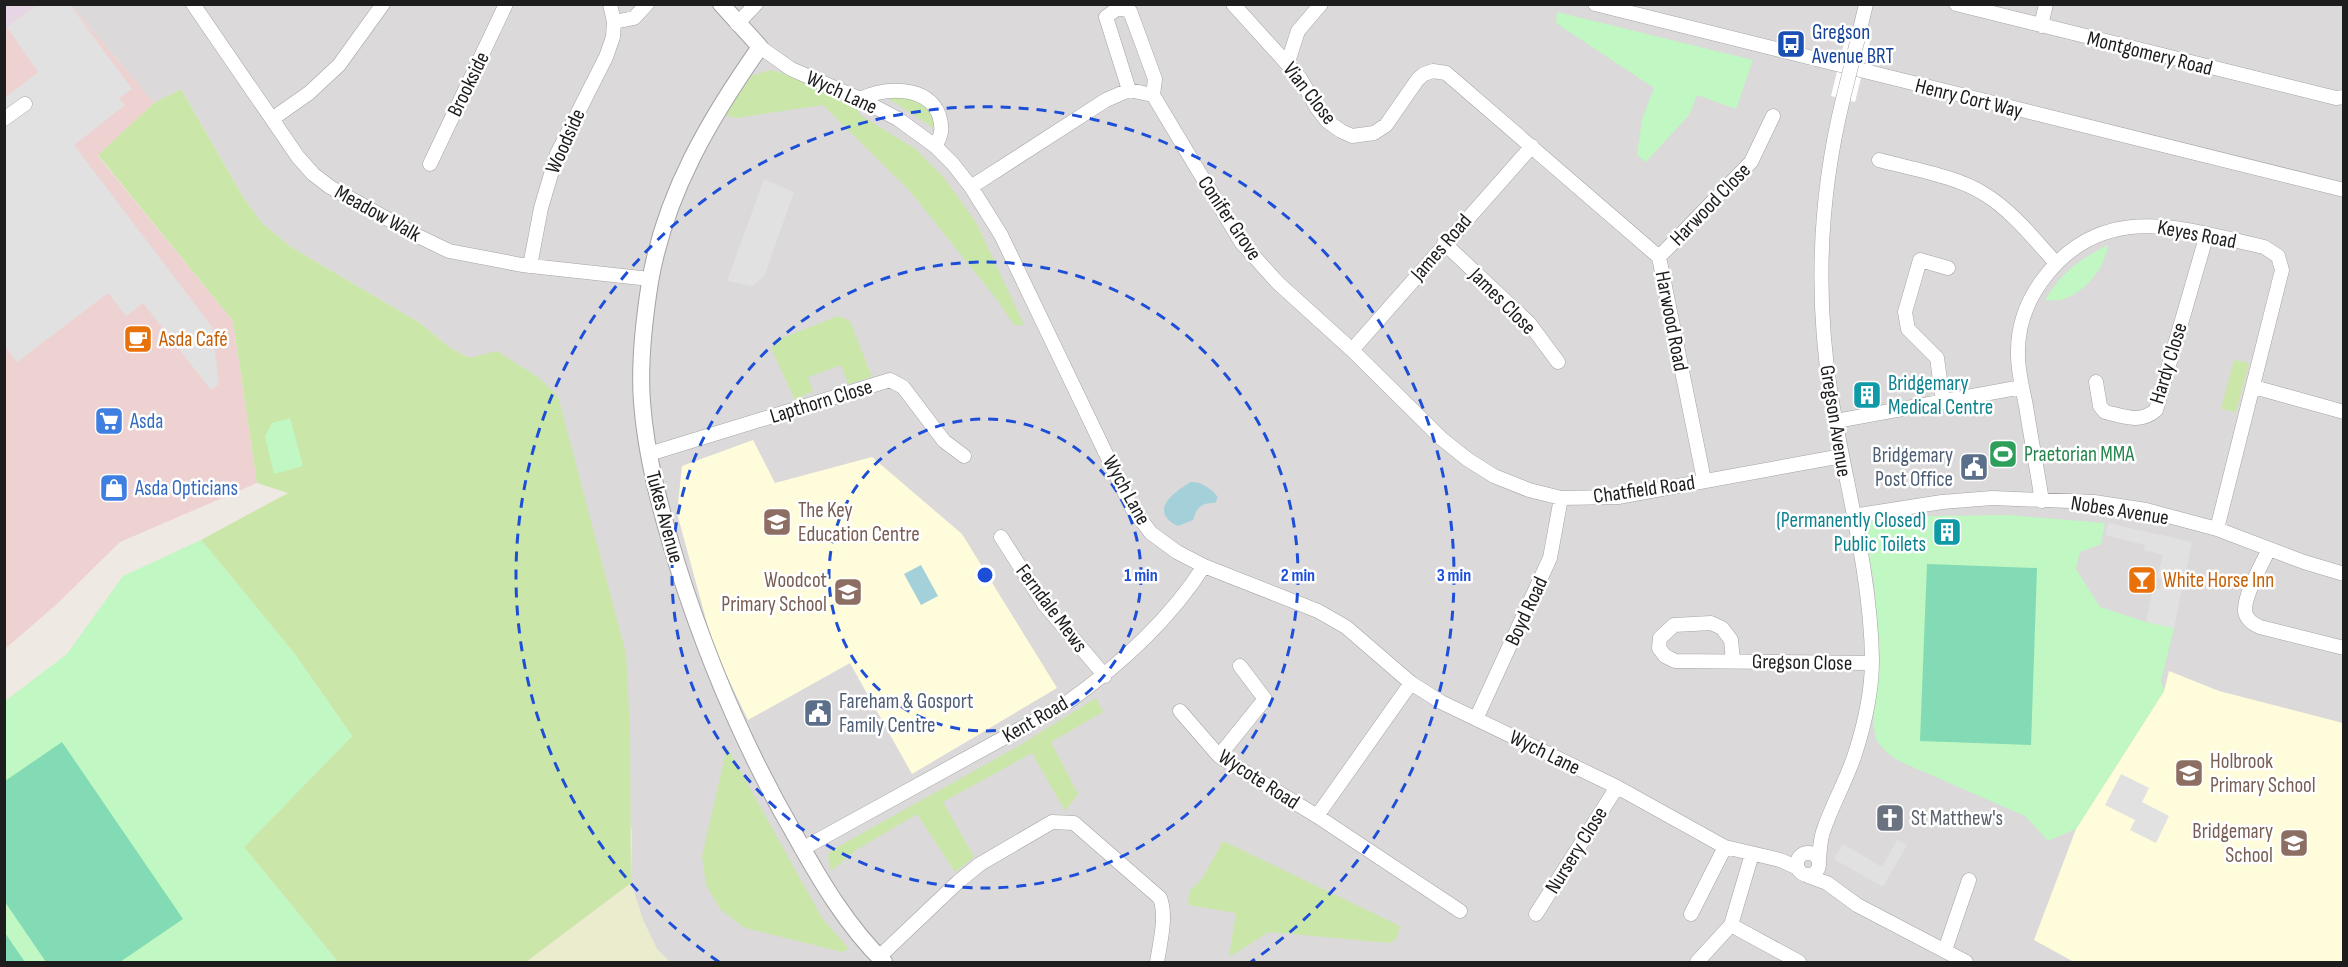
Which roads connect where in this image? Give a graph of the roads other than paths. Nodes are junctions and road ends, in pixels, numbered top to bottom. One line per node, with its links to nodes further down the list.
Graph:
1 (193, 4): 26 (street, Meadow Walk)
2 (383, 4): 26 (street)
3 (506, 4): 30 (street, Brookside)
4 (610, 4): 14 (street, Woodside)
5 (647, 4): 14 (street)
6 (721, 4): 15 (street, Wych Lane)
7 (756, 4): 15 (street)
8 (1233, 4): 18 (street, Vian Close)
9 (1320, 4): 18 (street)
10 (1595, 4): 32 (street, Henry Cort Way)
11 (1866, 4): 47 (street, Gregson Avenue, bridge)
12 (1956, 4): 16 (street, Montgomery Road)
13 (2046, 4): 16 (street)
14 (614, 22): 37 (street, Woodside)
15 (737, 24): 17 (street, Wych Lane)
16 (2041, 26): 21 (street, Montgomery Road)
17 (760, 47): 22 (street, Wych Lane); 39 (street, Tukes Avenue)
18 (1288, 62): 28 (street, Vian Close)
19 (1129, 90): 20 (street); 20 (street, Conifer Grove); 31 (street)
20 (1153, 95): 40 (street, Conifer Grove)
21 (2343, 97)
22 (860, 99): 27 (street, Wych Lane); 27 (street)
23 (25, 104): 25 (street)
24 (1773, 116): 35 (street, Harwood Close)
25 (4, 119)
26 (272, 119): 37 (street, Meadow Walk)
27 (935, 146): 31 (street, Wych Lane)
28 (1532, 146): 34 (street, James Road); 35 (street, Harwood Road)
29 (1879, 160): 36 (street)
30 (430, 164)
31 (971, 187): 58 (street, Wych Lane)
32 (2343, 190)
33 (2207, 234): 36 (street, Keyes Road); 42 (street, Hardy Close); 44 (street, Keyes Road)
34 (1444, 243): 40 (street, James Road); 41 (street, James Close)
35 (1659, 257): 51 (street, Harwood Road)
36 (2056, 263): 43 (street, Keyes Road)
37 (530, 266): 39 (street, Meadow Walk)
38 (1948, 268): 45 (street)
39 (650, 279): 48 (street, Tukes Avenue)
40 (1352, 350): 52 (street, Chatfield Road)
41 (1558, 362)
42 (2096, 382)
43 (2022, 387): 45 (street); 53 (street, Keyes Road)
44 (2254, 387): 46 (street); 55 (street, Keyes Road)
45 (1943, 402): 47 (street)
46 (2343, 412)
47 (1836, 421): 50 (street, Gregson Avenue)
48 (649, 454): 49 (street, Lapthorn Close); 73 (street, Tukes Avenue)
49 (964, 456)
50 (1842, 456): 51 (street, Chatfield Road); 54 (street, Gregson Avenue)
51 (1704, 480): 52 (street, Chatfield Road)
52 (1561, 498): 67 (street, Boyd Road)
53 (2042, 501): 54 (street, Nobes Avenue); 55 (street, Nobes Avenue)
54 (1853, 516): 62 (street, Gregson Avenue)
55 (2217, 529): 57 (street, Nobes Avenue)
56 (1001, 537): 64 (street, Ferndale Mews)
57 (2269, 549): 59 (street, Nobes Avenue); 60 (street)
58 (1203, 566): 64 (street, Kent Road); 65 (street, Wych Lane)
59 (2343, 574)
60 (2343, 648)
61 (1733, 661): 61 (street, Gregson Close); 62 (street, Gregson Close)
62 (1872, 663): 71 (street, Gregson Avenue)
63 (1240, 666): 68 (street)
64 (1105, 676): 73 (street, Kent Road)
65 (1411, 683): 67 (street, Wych Lane); 70 (street, Wycote Road)
66 (1180, 711): 68 (street, Wycote Road)
67 (1476, 719): 69 (street, Wych Lane)
68 (1219, 756): 70 (street, Wycote Road)
69 (1617, 787): 72 (street, Wych Lane); 80 (street, Nursery Close)
70 (1317, 816): 79 (street, Wycote Road)
71 (1823, 831): 75 (street, Gregson Avenue); 76 (street, Gregson Avenue)
72 (1725, 847): 74 (street, Wych Lane); 81 (street)
73 (802, 849): 84 (street, Tukes Avenue)
74 (1752, 854): 76 (street, Wych Lane); 82 (street)
75 (1819, 862): 76 (street); 76 (street); 78 (street)
76 (1802, 864): 78 (street)
77 (1969, 880): 83 (street)
78 (1827, 883): 83 (street)
79 (1460, 911)
80 (1536, 914)
81 (1691, 914)
82 (1731, 925): 86 (street); 87 (street)
83 (1945, 950): 88 (street)
84 (882, 960): 85 (street)
85 (1158, 963)
86 (1697, 963)
87 (1799, 963)
88 (1966, 963)

